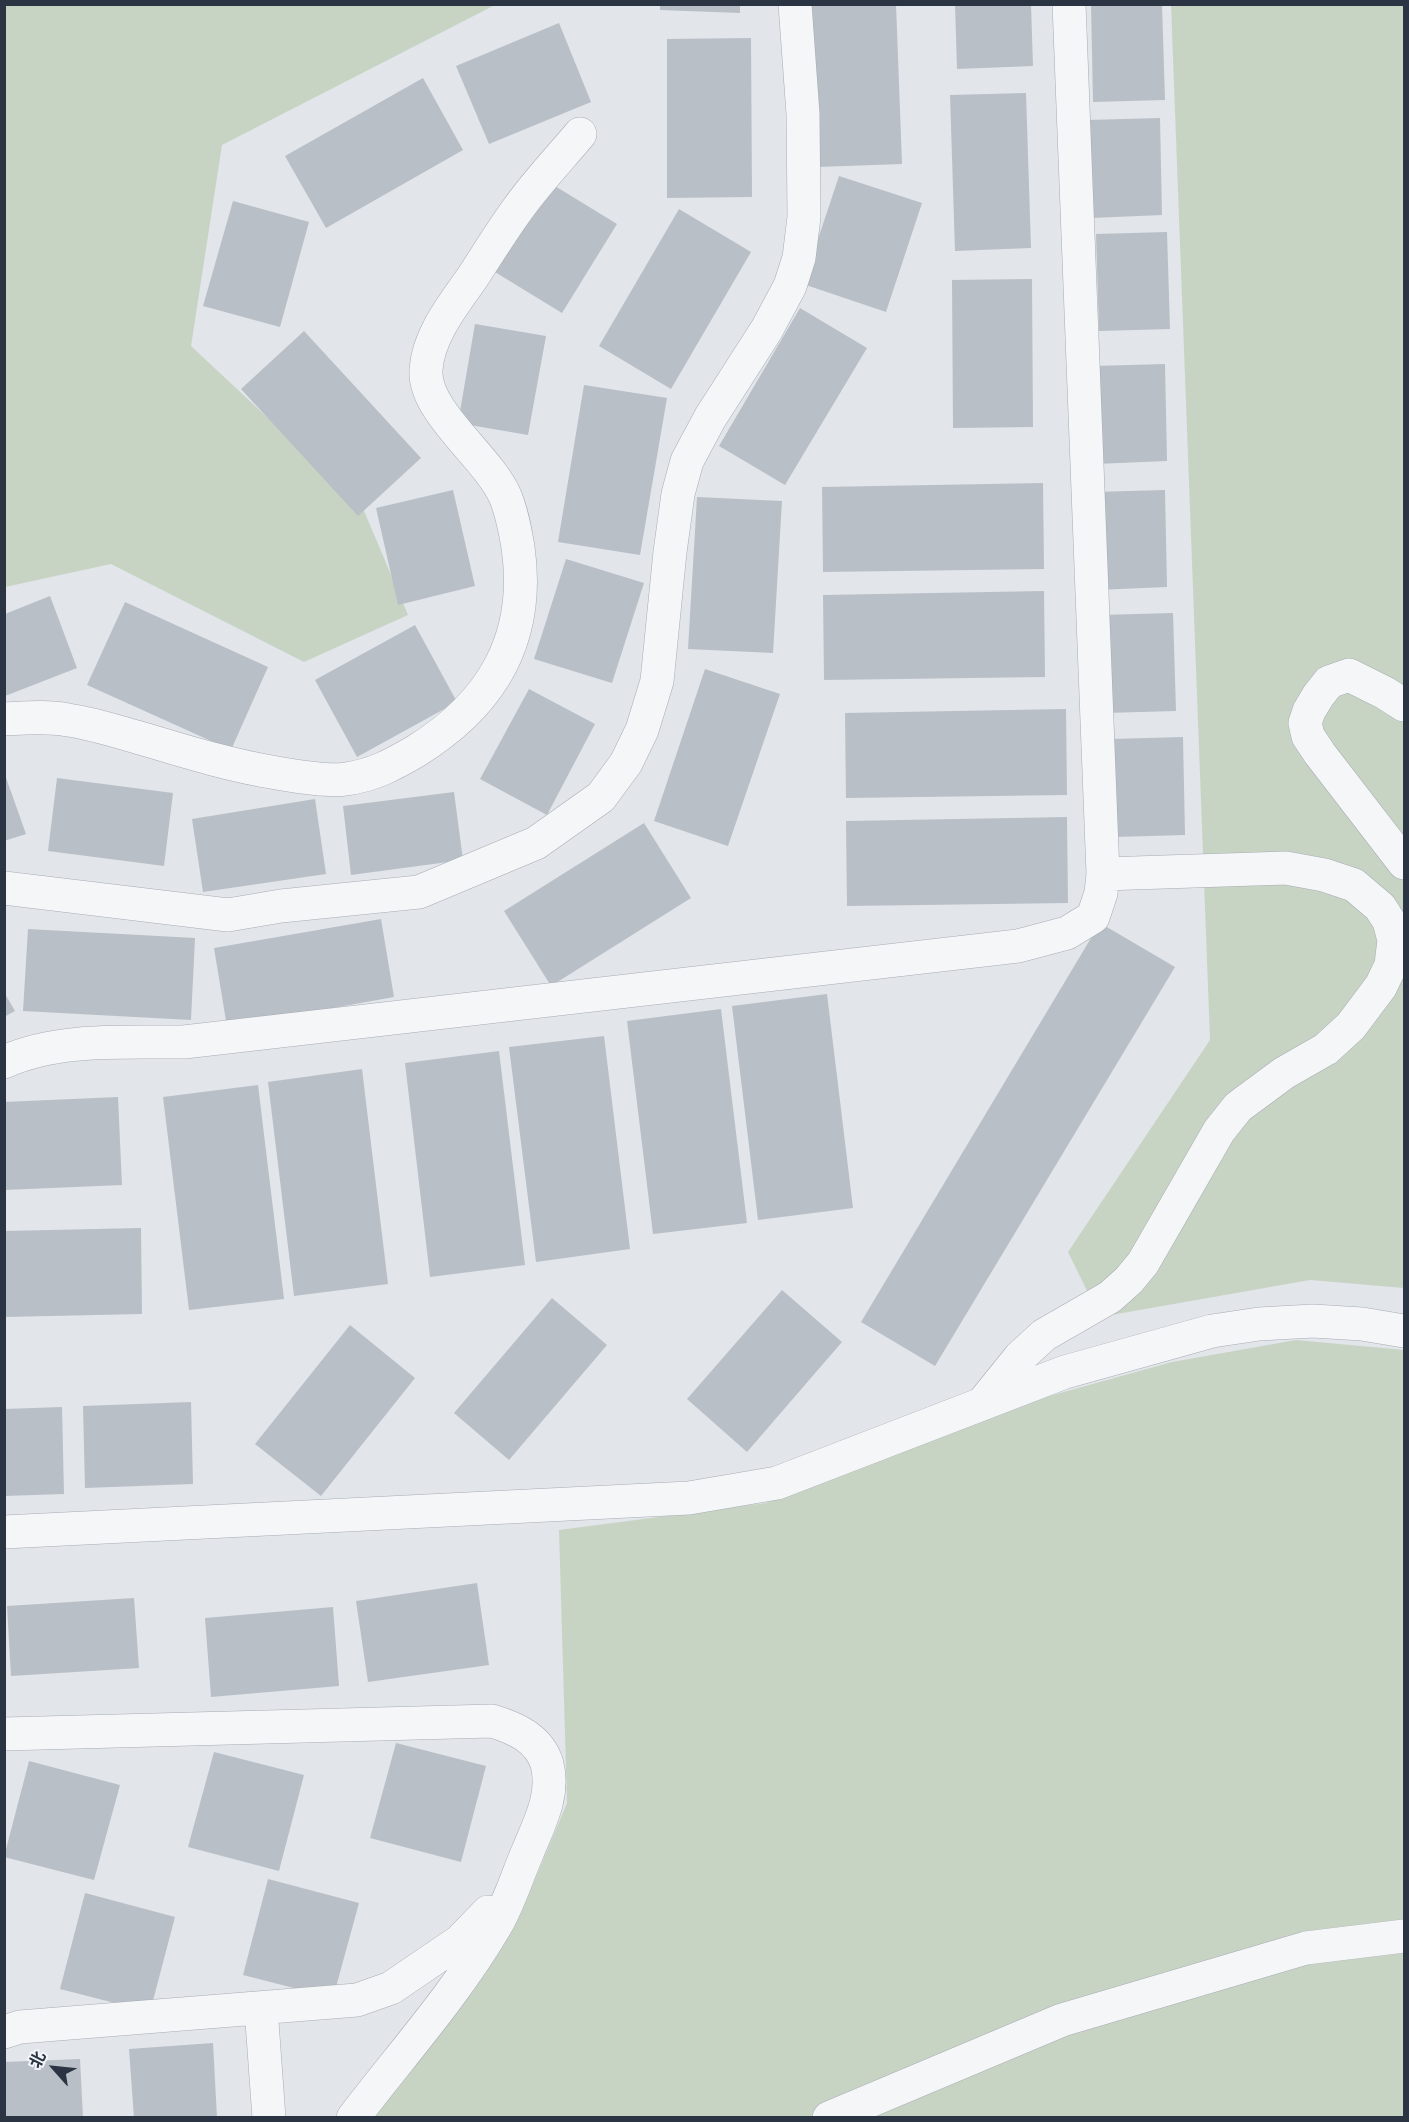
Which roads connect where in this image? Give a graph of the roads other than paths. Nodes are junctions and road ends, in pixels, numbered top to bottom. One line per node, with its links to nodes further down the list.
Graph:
1 (795, 4): 8 (street)
2 (1069, 4): 7 (street)
3 (580, 134): 5 (street)
4 (1404, 705): 6 (street)
5 (4, 719)
6 (1404, 862)
7 (1103, 874): 9 (street); 11 (street)
8 (4, 888)
9 (4, 1062)
10 (1404, 1331): 11 (street)
11 (982, 1404): 12 (street)
12 (4, 1532)
13 (4, 1734): 14 (street)
14 (514, 1885): 16 (street); 19 (street)
15 (1404, 1936): 20 (street)
16 (261, 2008): 17 (street); 18 (street)
17 (4, 2032)
18 (269, 2118)
19 (353, 2118)
20 (829, 2118)

